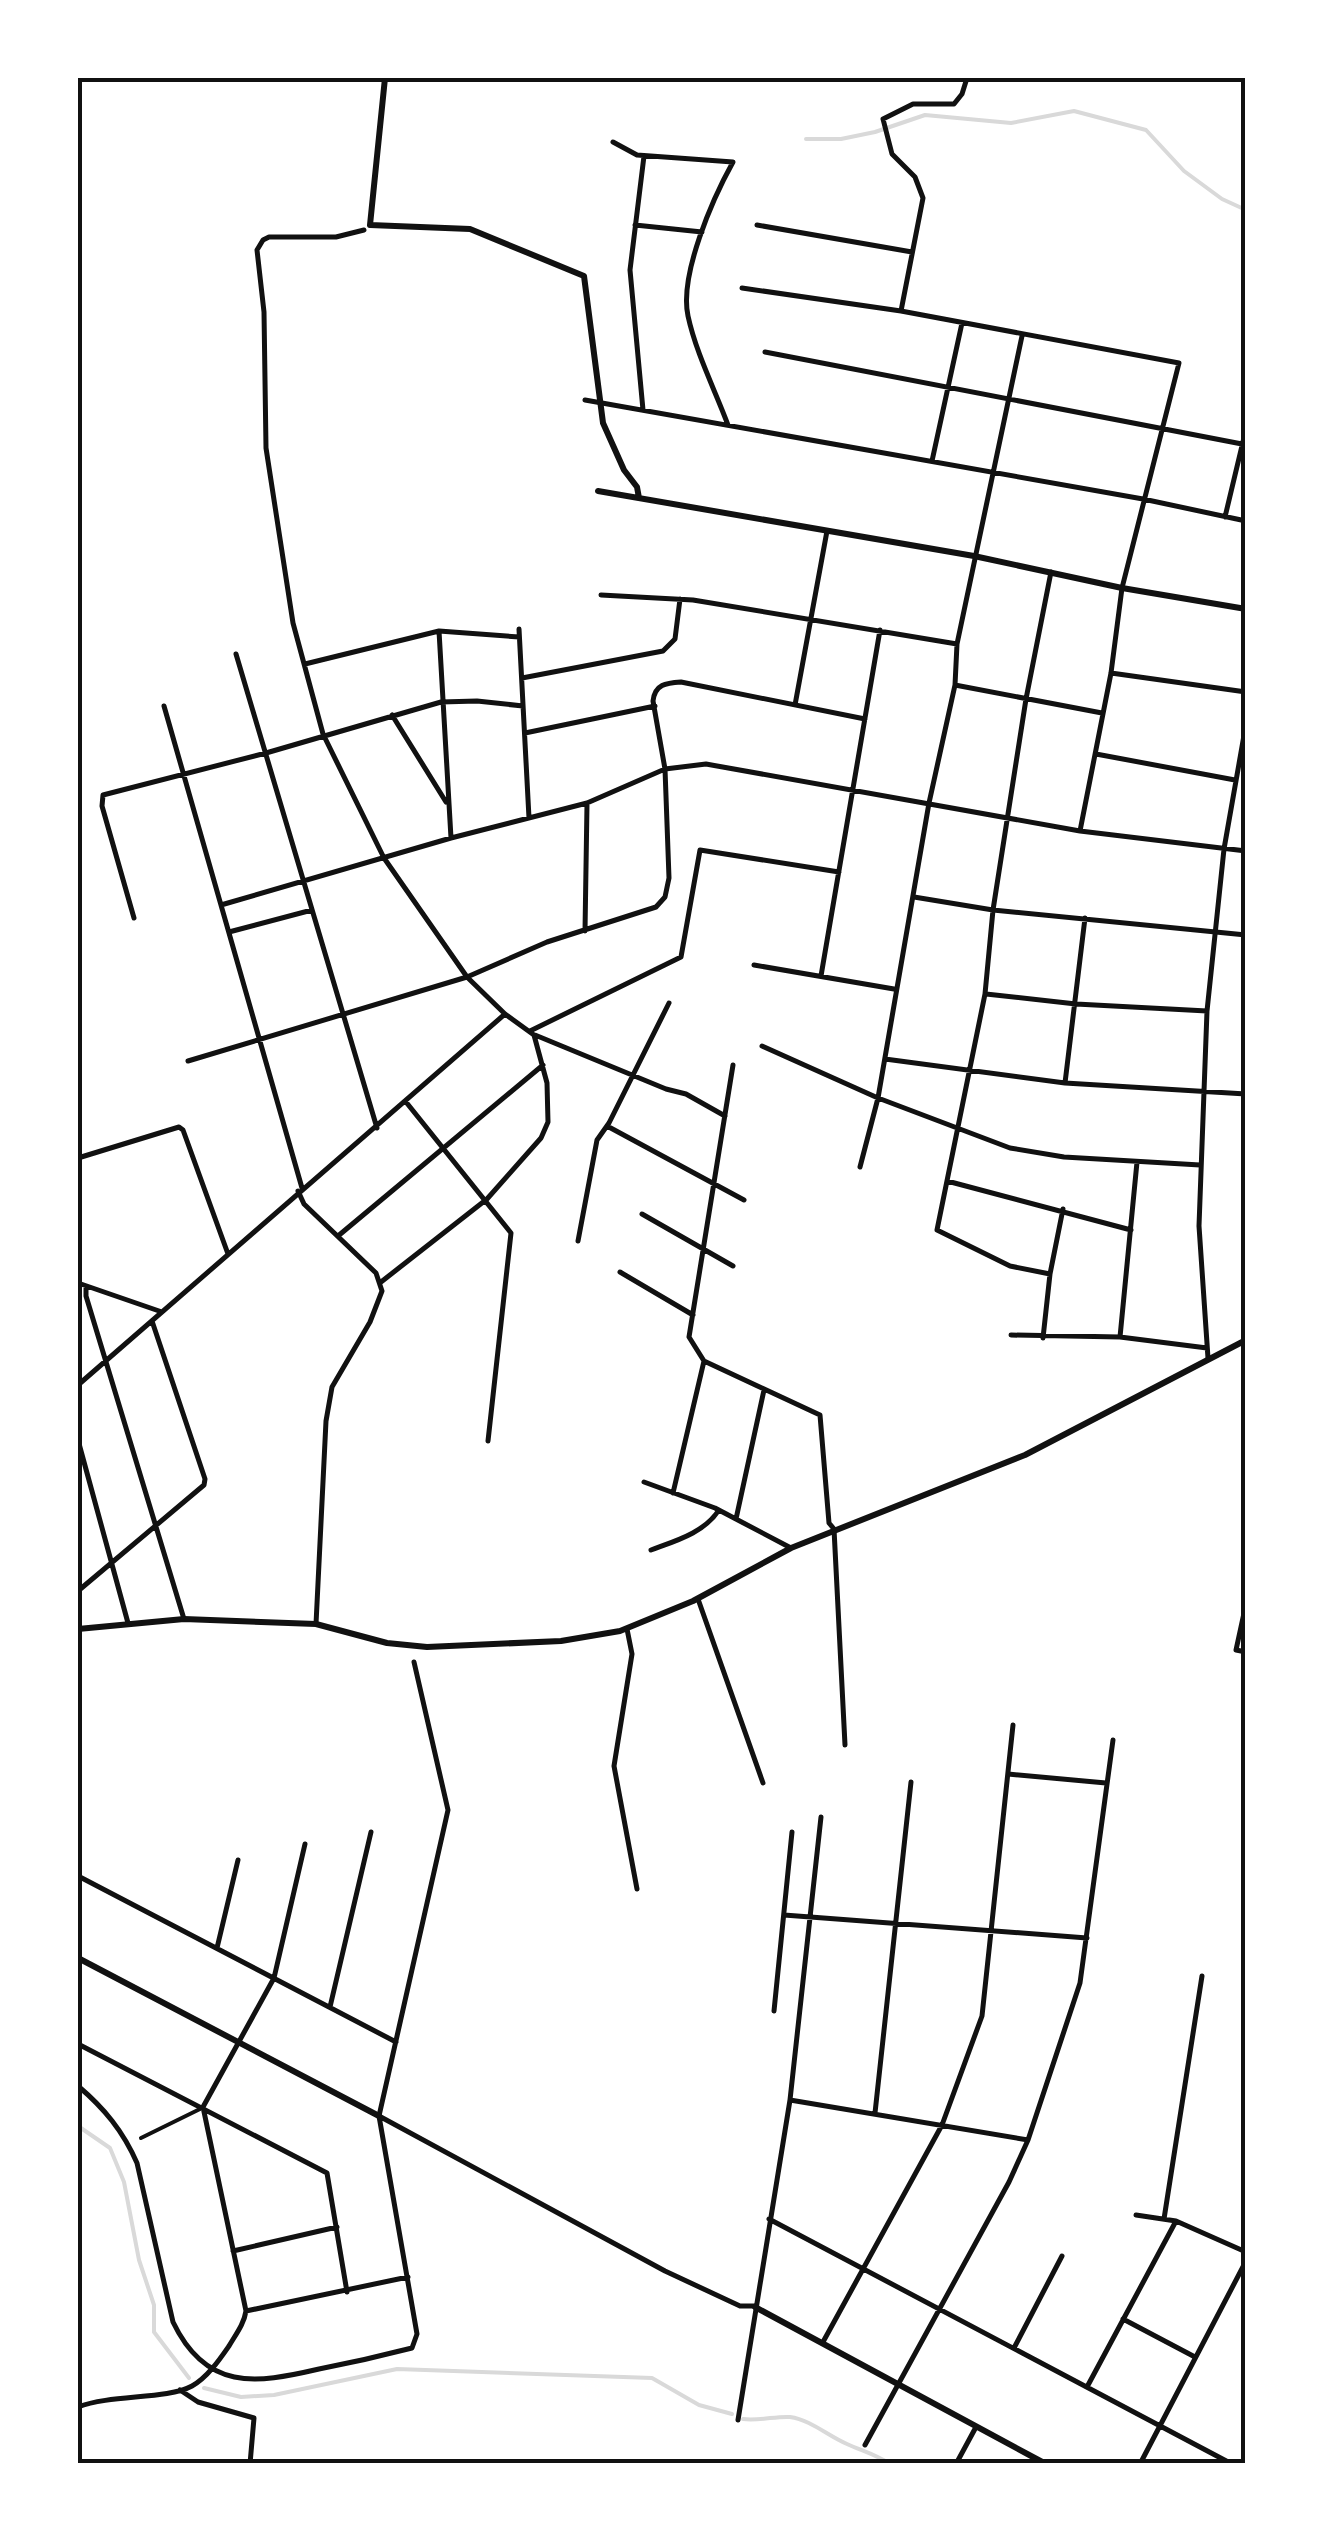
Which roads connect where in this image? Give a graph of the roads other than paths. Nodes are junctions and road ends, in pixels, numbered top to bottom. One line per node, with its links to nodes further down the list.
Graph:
1 (385, 78): 18 (street)
2 (967, 78): 9 (street)
3 (613, 142): 4 (street)
4 (644, 156): 5 (street); 8 (street)
5 (635, 225): 8 (street); 19 (street)
6 (757, 225): 9 (street)
7 (364, 230): 45 (street)
8 (702, 232): 20 (street)
9 (913, 252): 11 (street)
10 (742, 288): 11 (street)
11 (900, 312): 12 (street)
12 (962, 323): 13 (street); 15 (street)
13 (1022, 336): 16 (street); 21 (street)
14 (766, 352): 15 (street)
15 (948, 387): 16 (street); 24 (street)
16 (1008, 398): 21 (street); 25 (street)
17 (585, 400): 18 (street)
18 (600, 402): 19 (street); 27 (street)
19 (643, 410): 20 (street)
20 (728, 425): 24 (street)
21 (1164, 429): 23 (street); 28 (street)
22 (1246, 429): 23 (street)
23 (1242, 444): 29 (street)
24 (932, 461): 25 (street)
25 (995, 472): 28 (street); 32 (street)
26 (598, 491): 27 (street)
27 (639, 498): 31 (street)
28 (1144, 499): 29 (street); 34 (street)
29 (1225, 517): 30 (street)
30 (1246, 521)
31 (827, 531): 32 (street); 38 (street)
32 (974, 556): 33 (street); 43 (street)
33 (1051, 572): 34 (street); 50 (street)
34 (1122, 588): 37 (street); 46 (street)
35 (601, 594): 36 (street)
36 (680, 598): 38 (street); 47 (street)
37 (1246, 609)
38 (809, 619): 40 (street); 52 (street)
39 (519, 629): 42 (street)
40 (880, 630): 43 (street); 58 (street)
41 (439, 632): 42 (street); 45 (street); 51 (street)
42 (519, 638): 47 (street)
43 (957, 644): 48 (street)
44 (236, 654): 62 (street)
45 (305, 664): 61 (street)
46 (1111, 673): 49 (street); 56 (street)
47 (522, 678): 54 (street)
48 (955, 686): 50 (street); 68 (street)
49 (1246, 692)
50 (1026, 698): 56 (street); 71 (street)
51 (441, 702): 54 (street); 57 (street); 70 (street)
52 (795, 704): 55 (street); 58 (street)
53 (164, 706): 65 (street)
54 (523, 706): 60 (street)
55 (655, 706): 60 (street); 64 (street)
56 (1102, 712): 63 (street)
57 (392, 715): 61 (street); 70 (street)
58 (865, 719): 67 (street)
59 (1246, 724): 66 (street)
60 (524, 733): 72 (street)
61 (323, 734): 62 (street); 77 (street)
62 (266, 753): 65 (street); 79 (street)
63 (1096, 754): 66 (street); 73 (street)
64 (664, 769): 67 (street); 69 (street); 86 (street)
65 (183, 774): 81 (street); 84 (street)
66 (1235, 780): 75 (street)
67 (853, 790): 68 (street); 78 (street)
68 (929, 803): 71 (street); 80 (street)
69 (587, 804): 72 (street); 86 (street)
70 (449, 806): 74 (street)
71 (1009, 817): 73 (street); 83 (street)
72 (529, 818): 74 (street)
73 (1080, 831): 75 (street)
74 (451, 838): 77 (street)
75 (1224, 849): 76 (street); 88 (street)
76 (1246, 851)
77 (384, 858): 79 (street); 92 (street)
78 (838, 872): 91 (street); 100 (street)
79 (304, 882): 81 (street); 82 (street)
80 (914, 897): 83 (street); 93 (street)
81 (221, 905): 87 (street)
82 (312, 910): 87 (street); 98 (street)
83 (993, 910): 85 (street); 94 (street)
84 (134, 918)
85 (1085, 918): 88 (street); 96 (street)
86 (585, 931): 92 (street)
87 (229, 932): 101 (street)
88 (1215, 932): 89 (street); 97 (street)
89 (1246, 935)
90 (754, 965): 91 (street)
91 (821, 976): 93 (street)
92 (468, 977): 98 (street); 99 (street)
93 (896, 989): 103 (street)
94 (985, 994): 96 (street); 107 (street)
95 (668, 1003): 108 (street)
96 (1076, 1004): 97 (street); 109 (street)
97 (1208, 1011): 110 (street)
98 (343, 1014): 101 (street); 116 (street)
99 (505, 1014): 100 (street); 113 (street)
100 (532, 1033): 106 (street); 108 (street)
101 (260, 1039): 104 (street); 125 (street)
102 (762, 1046): 112 (street)
103 (884, 1058): 107 (street); 112 (street)
104 (188, 1061)
105 (733, 1064): 114 (street)
106 (544, 1065): 118 (street); 126 (street)
107 (970, 1070): 109 (street); 117 (street)
108 (633, 1075): 114 (street); 115 (street)
109 (1065, 1083): 110 (street)
110 (1204, 1093): 111 (street); 121 (street)
111 (1246, 1094)
112 (878, 1098): 117 (street); 122 (street)
113 (406, 1102): 116 (street); 118 (street)
114 (725, 1116): 124 (street)
115 (607, 1126): 124 (street); 132 (street)
116 (377, 1128): 125 (street)
117 (958, 1129): 120 (street); 123 (street)
118 (445, 1148): 126 (street); 131 (street)
119 (78, 1158): 134 (street)
120 (1137, 1162): 121 (street); 130 (street)
121 (1200, 1164): 148 (street)
122 (860, 1167)
123 (946, 1181): 128 (street); 137 (street)
124 (714, 1184): 127 (street); 133 (street)
125 (300, 1189): 131 (street); 134 (street)
126 (486, 1199): 138 (street); 155 (street)
127 (744, 1200)
128 (1063, 1209): 130 (street); 137 (street)
129 (642, 1214): 133 (street)
130 (1131, 1230): 145 (street)
131 (338, 1236): 138 (street)
132 (578, 1241)
133 (704, 1249): 135 (street); 142 (street)
134 (228, 1254): 141 (street)
135 (733, 1266)
136 (620, 1272): 142 (street)
137 (1050, 1274): 146 (street)
138 (381, 1282): 170 (street)
139 (78, 1283): 140 (street)
140 (86, 1288): 141 (street); 151 (street)
141 (162, 1312): 143 (street)
142 (693, 1315): 150 (street)
143 (152, 1321): 151 (street); 160 (street)
144 (1011, 1335): 146 (street)
145 (1120, 1336): 146 (street); 148 (street)
146 (1042, 1338)
147 (1246, 1340): 149 (street)
148 (1208, 1348): 149 (street)
149 (1208, 1358): 161 (street)
150 (704, 1361): 153 (street); 157 (street)
151 (107, 1362): 152 (street); 160 (street)
152 (78, 1385)
153 (765, 1389): 159 (street); 161 (street)
154 (78, 1440): 164 (street)
155 (488, 1440)
156 (644, 1482): 157 (street)
157 (673, 1493): 158 (street)
158 (719, 1510): 159 (street); 163 (street)
159 (736, 1520): 162 (street)
160 (156, 1526): 164 (street); 168 (street)
161 (834, 1529): 162 (street); 177 (street)
162 (790, 1548): 166 (street)
163 (651, 1550)
164 (113, 1562): 165 (street); 169 (street)
165 (78, 1591)
166 (698, 1598): 171 (street); 180 (street)
167 (1246, 1604): 173 (street)
168 (184, 1620): 169 (street); 170 (street)
169 (128, 1623): 172 (street)
170 (316, 1624): 171 (street)
171 (627, 1628): 188 (street)
172 (78, 1629)
173 (1246, 1652)
174 (414, 1662): 200 (street)
175 (1013, 1725): 178 (street)
176 (1113, 1740): 181 (street)
177 (846, 1745)
178 (1008, 1774): 181 (street); 192 (street)
179 (911, 1782): 191 (street)
180 (763, 1783)
181 (1106, 1783): 193 (street)
182 (822, 1817): 190 (street)
183 (371, 1832): 198 (street)
184 (792, 1832): 189 (street)
185 (305, 1844): 197 (street)
186 (238, 1860): 194 (street)
187 (78, 1876): 194 (street)
188 (637, 1888)
189 (784, 1915): 190 (street); 199 (street)
190 (811, 1917): 191 (street); 204 (street)
191 (897, 1925): 192 (street); 206 (street)
192 (991, 1932): 193 (street); 208 (street)
193 (1087, 1938): 210 (street)
194 (217, 1948): 197 (street)
195 (78, 1958): 202 (street)
196 (1202, 1976): 213 (street)
197 (274, 1978): 198 (street); 202 (street)
198 (330, 2007): 200 (street)
199 (774, 2011)
200 (396, 2042): 207 (street)
201 (78, 2044): 205 (street)
202 (239, 2044): 205 (street); 207 (street)
203 (78, 2086): 230 (street)
204 (790, 2100): 206 (street); 212 (street)
205 (203, 2108): 209 (street); 215 (street); 216 (street)
206 (875, 2114): 208 (street)
207 (379, 2116): 221 (street); 223 (street)
208 (942, 2125): 210 (street); 220 (street)
209 (142, 2138)
210 (1028, 2140): 224 (street)
211 (1136, 2215): 213 (street)
212 (769, 2219): 220 (street); 223 (street)
213 (1164, 2219): 214 (street)
214 (1176, 2220): 217 (street); 226 (street)
215 (337, 2227): 216 (street); 222 (street)
216 (233, 2251): 225 (street)
217 (1246, 2252)
218 (1062, 2256): 228 (street)
219 (1246, 2262): 229 (street)
220 (864, 2268): 224 (street); 227 (street)
221 (408, 2277): 222 (street); 230 (street)
222 (347, 2292): 225 (street)
223 (755, 2306): 227 (street); 235 (street)
224 (940, 2307): 228 (street); 231 (street)
225 (246, 2311): 230 (street)
226 (1123, 2318): 229 (street); 232 (street)
227 (824, 2342): 231 (street)
228 (1014, 2348): 232 (street)
229 (1196, 2357): 236 (street)
230 (212, 2368): 233 (street)
231 (898, 2384): 237 (street); 238 (street)
232 (1087, 2387): 236 (street)
233 (180, 2390): 234 (street); 240 (street)
234 (78, 2407)
235 (738, 2420)
236 (1159, 2426): 242 (street); 243 (street)
237 (976, 2427): 239 (street); 241 (street)
238 (865, 2445)
239 (1041, 2462)
240 (250, 2464)
241 (956, 2464)
242 (1140, 2464)
243 (1232, 2464)

